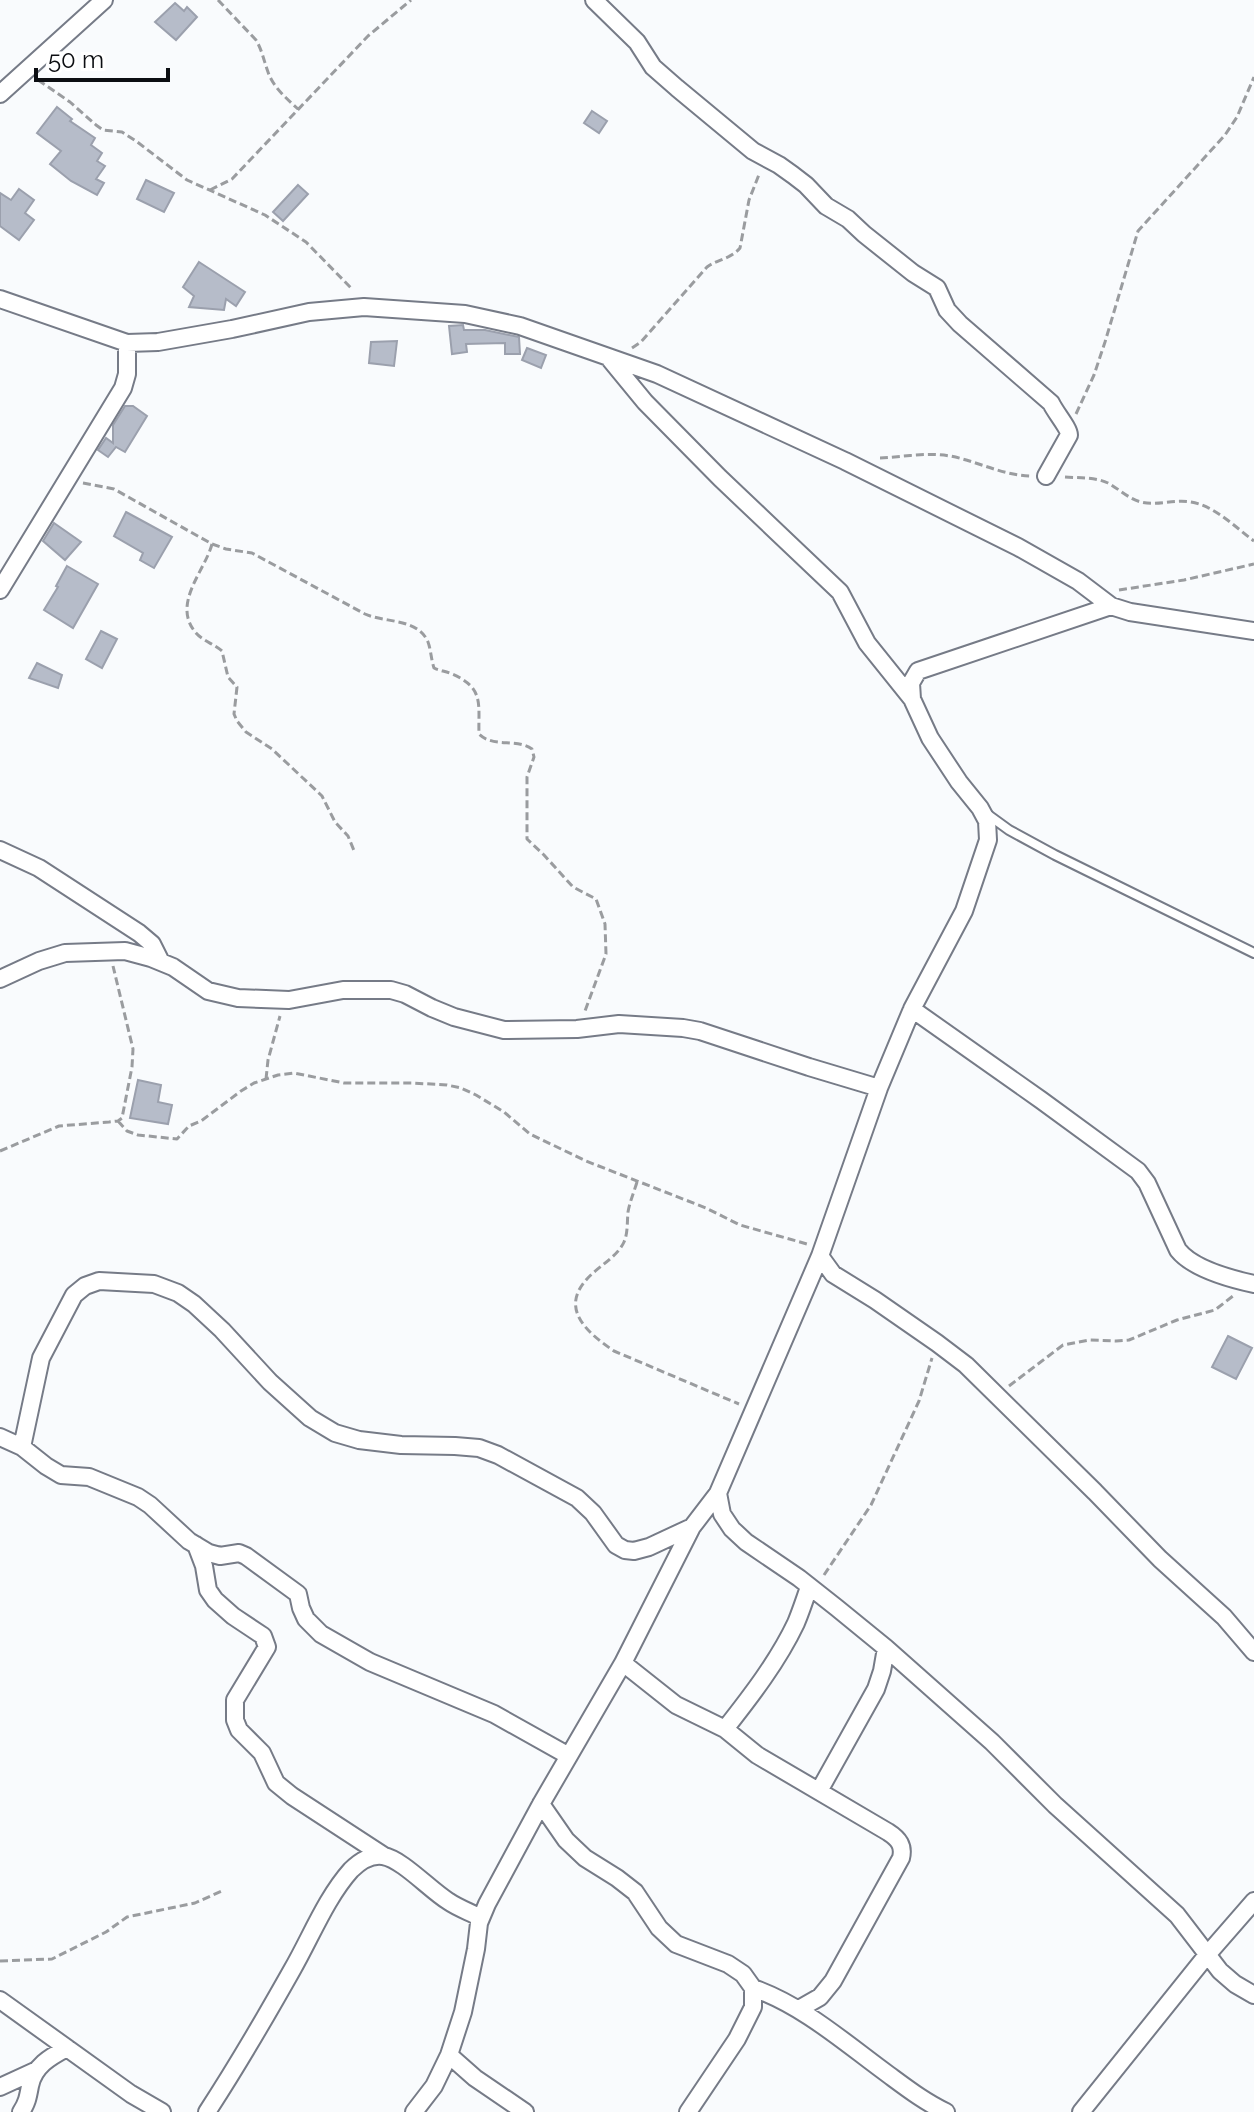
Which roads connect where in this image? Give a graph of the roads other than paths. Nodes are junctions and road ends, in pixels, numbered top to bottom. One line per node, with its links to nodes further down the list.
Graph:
1 (104, 0): 3 (street)
2 (594, 0): 7 (street)
3 (0, 94)
4 (0, 299): 5 (street)
5 (127, 343): 6 (street); 8 (street)
6 (609, 357): 9 (street); 11 (street)
7 (1046, 476)
8 (0, 590)
9 (1111, 606): 10 (street); 11 (street)
10 (1254, 631)
11 (912, 699): 12 (street)
12 (980, 808): 14 (lane); 17 (street)
13 (0, 850): 15 (street)
14 (1254, 953)
15 (161, 962): 16 (street); 18 (street)
16 (0, 979)
17 (912, 1009): 18 (street); 20 (street)
18 (879, 1088): 19 (street)
19 (820, 1256): 23 (street); 28 (street)
20 (1251, 1284)
21 (0, 1437): 22 (street)
22 (22, 1447): 24 (street); 25 (street)
23 (718, 1493): 24 (street); 26 (street)
24 (692, 1527): 29 (street)
25 (196, 1545): 31 (street); 34 (street)
26 (812, 1589): 27 (street); 30 (street)
27 (886, 1648): 32 (street); 37 (street)
28 (1254, 1652)
29 (623, 1663): 30 (street); 31 (street)
30 (725, 1729): 32 (street)
31 (569, 1756): 33 (street)
32 (819, 1791): 41 (street)
33 (541, 1804): 36 (street); 38 (street)
34 (384, 1856): 36 (street); 48 (street)
35 (1254, 1901): 37 (street)
36 (481, 1918): 43 (street)
37 (1207, 1955): 39 (street); 53 (street)
38 (753, 1988): 41 (street); 51 (street)
39 (1254, 1995)
40 (0, 2000): 42 (street)
41 (799, 2009): 52 (street)
42 (67, 2048): 44 (street); 47 (street)
43 (449, 2055): 49 (street); 50 (street)
44 (37, 2070): 45 (street); 46 (street)
45 (0, 2087)
46 (21, 2112)
47 (162, 2112)
48 (207, 2112)
49 (414, 2112)
50 (525, 2112)
51 (688, 2112)
52 (946, 2112)
53 (1081, 2112)

